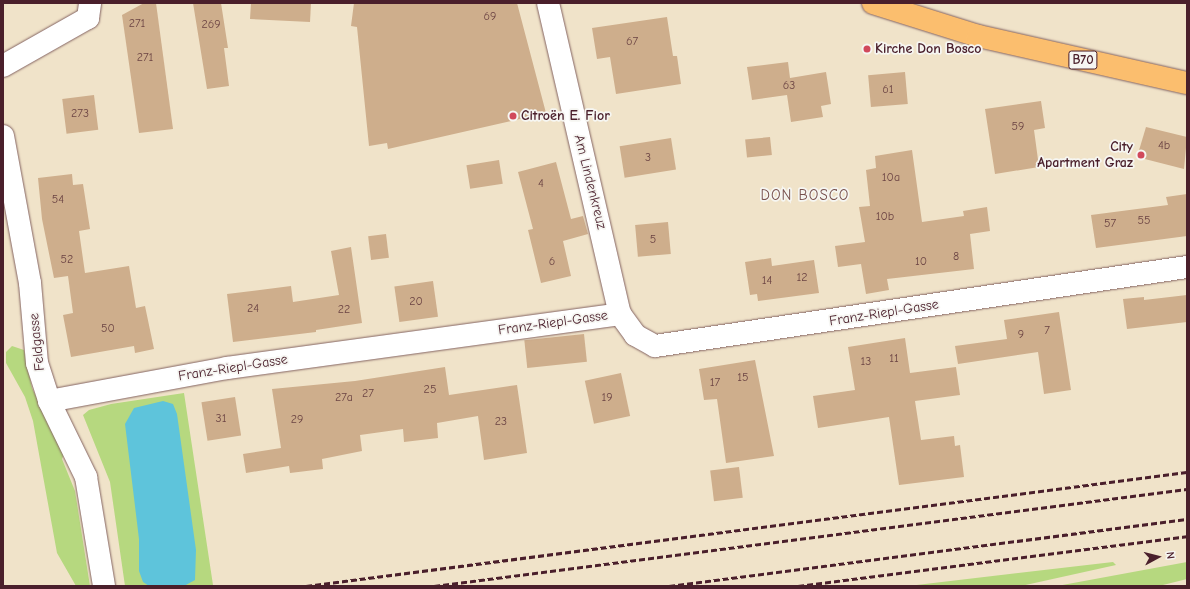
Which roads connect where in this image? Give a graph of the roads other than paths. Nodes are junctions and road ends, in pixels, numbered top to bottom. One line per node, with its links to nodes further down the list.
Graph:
1 (90, 3): 4 (street)
2 (548, 3): 8 (street, Am Lindenkreuz)
3 (873, 3): 5 (main road, B70)
4 (3, 66)
5 (1187, 83)
6 (3, 136): 9 (street, Feldgasse)
7 (1187, 267): 8 (street, Franz-Riepl-Gasse)
8 (620, 314): 9 (street, Franz-Riepl-Gasse)
9 (49, 401): 10 (street, Feldgasse)
10 (104, 586)

